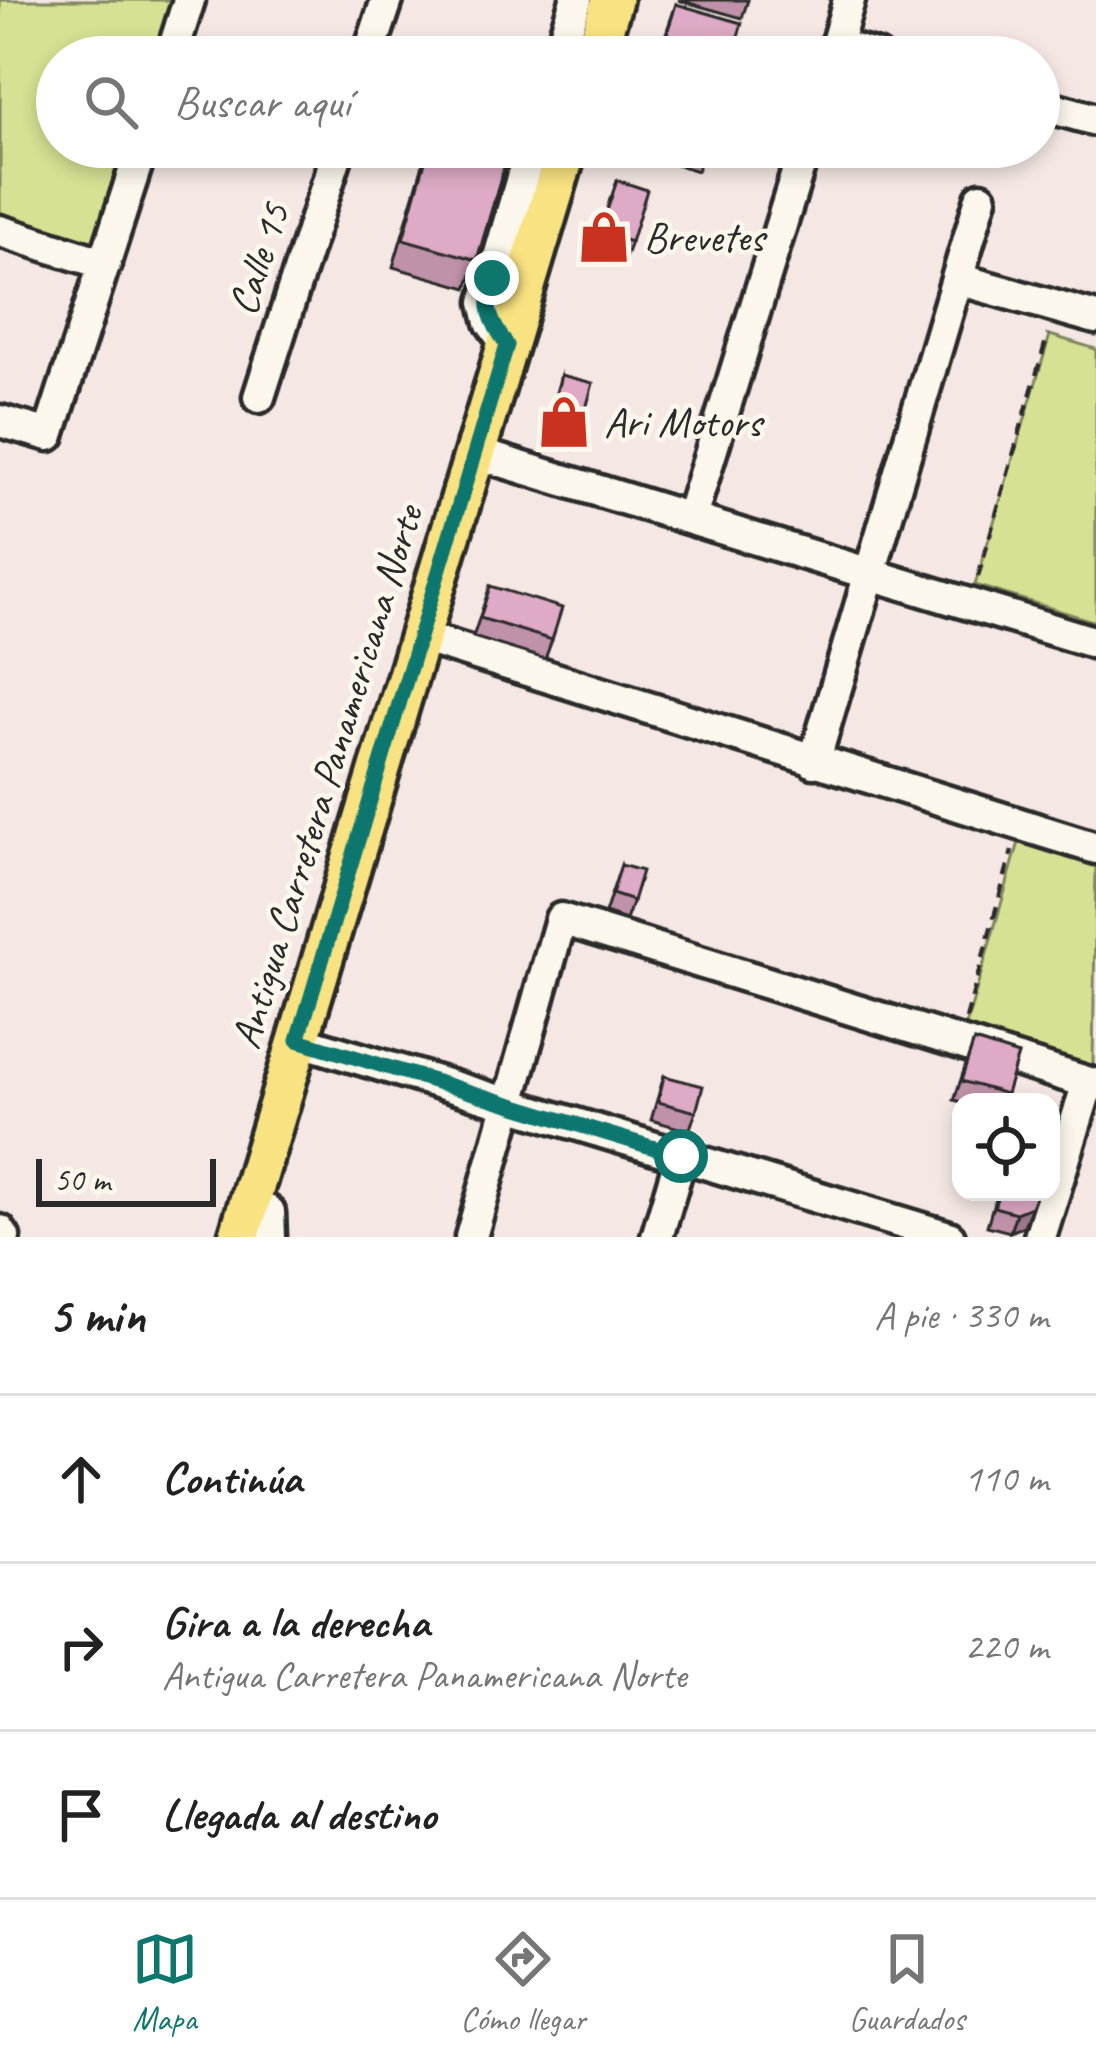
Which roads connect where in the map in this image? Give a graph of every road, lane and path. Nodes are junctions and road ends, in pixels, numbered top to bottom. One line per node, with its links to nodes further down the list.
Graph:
1 (189, 0): 6 (street)
2 (387, 0): 7 (street)
3 (576, 0): 8 (street)
4 (612, 0): 9 (main road)
5 (849, 0): 10 (street)
6 (178, 36)
7 (375, 36)
8 (565, 36)
9 (601, 36)
10 (838, 36)
11 (1060, 110): 12 (street)
12 (1096, 120)
13 (135, 168): 20 (street)
14 (332, 168): 25 (street, Calle 15)
15 (525, 168): 24 (street)
16 (561, 168): 24 (main road, Antigua Carretera Panamericana Norte)
17 (799, 168): 28 (street)
18 (981, 198): 21 (street)
19 (0, 231): 20 (street)
20 (104, 264): 26 (street)
21 (958, 279): 22 (street); 29 (street)
22 (1055, 307): 23 (street); 30 (path)
23 (1096, 318)
24 (507, 345): 27 (main road, Antigua Carretera Panamericana Norte)
25 (259, 397)
26 (0, 421)
27 (475, 453): 28 (street); 31 (main road, Antigua Carretera Panamericana Norte)
28 (691, 517): 29 (street)
29 (868, 574): 30 (street); 33 (street)
30 (970, 605): 32 (street)
31 (418, 636): 33 (street); 36 (main road, Antigua Carretera Panamericana Norte)
32 (1096, 643)
33 (814, 762): 34 (street)
34 (1019, 824): 35 (street); 37 (path)
35 (1096, 848)
36 (298, 1040): 39 (street); 41 (main road, Antigua Carretera Panamericana Norte)
37 (959, 1042): 38 (street); 39 (street)
38 (1092, 1084): 47 (street)
39 (507, 1104): 40 (street); 44 (street)
40 (681, 1156): 42 (street); 45 (street)
41 (244, 1219): 43 (street)
42 (860, 1225): 46 (street)
43 (270, 1237)
44 (471, 1237)
45 (657, 1237)
46 (949, 1237)
47 (1040, 1237)

